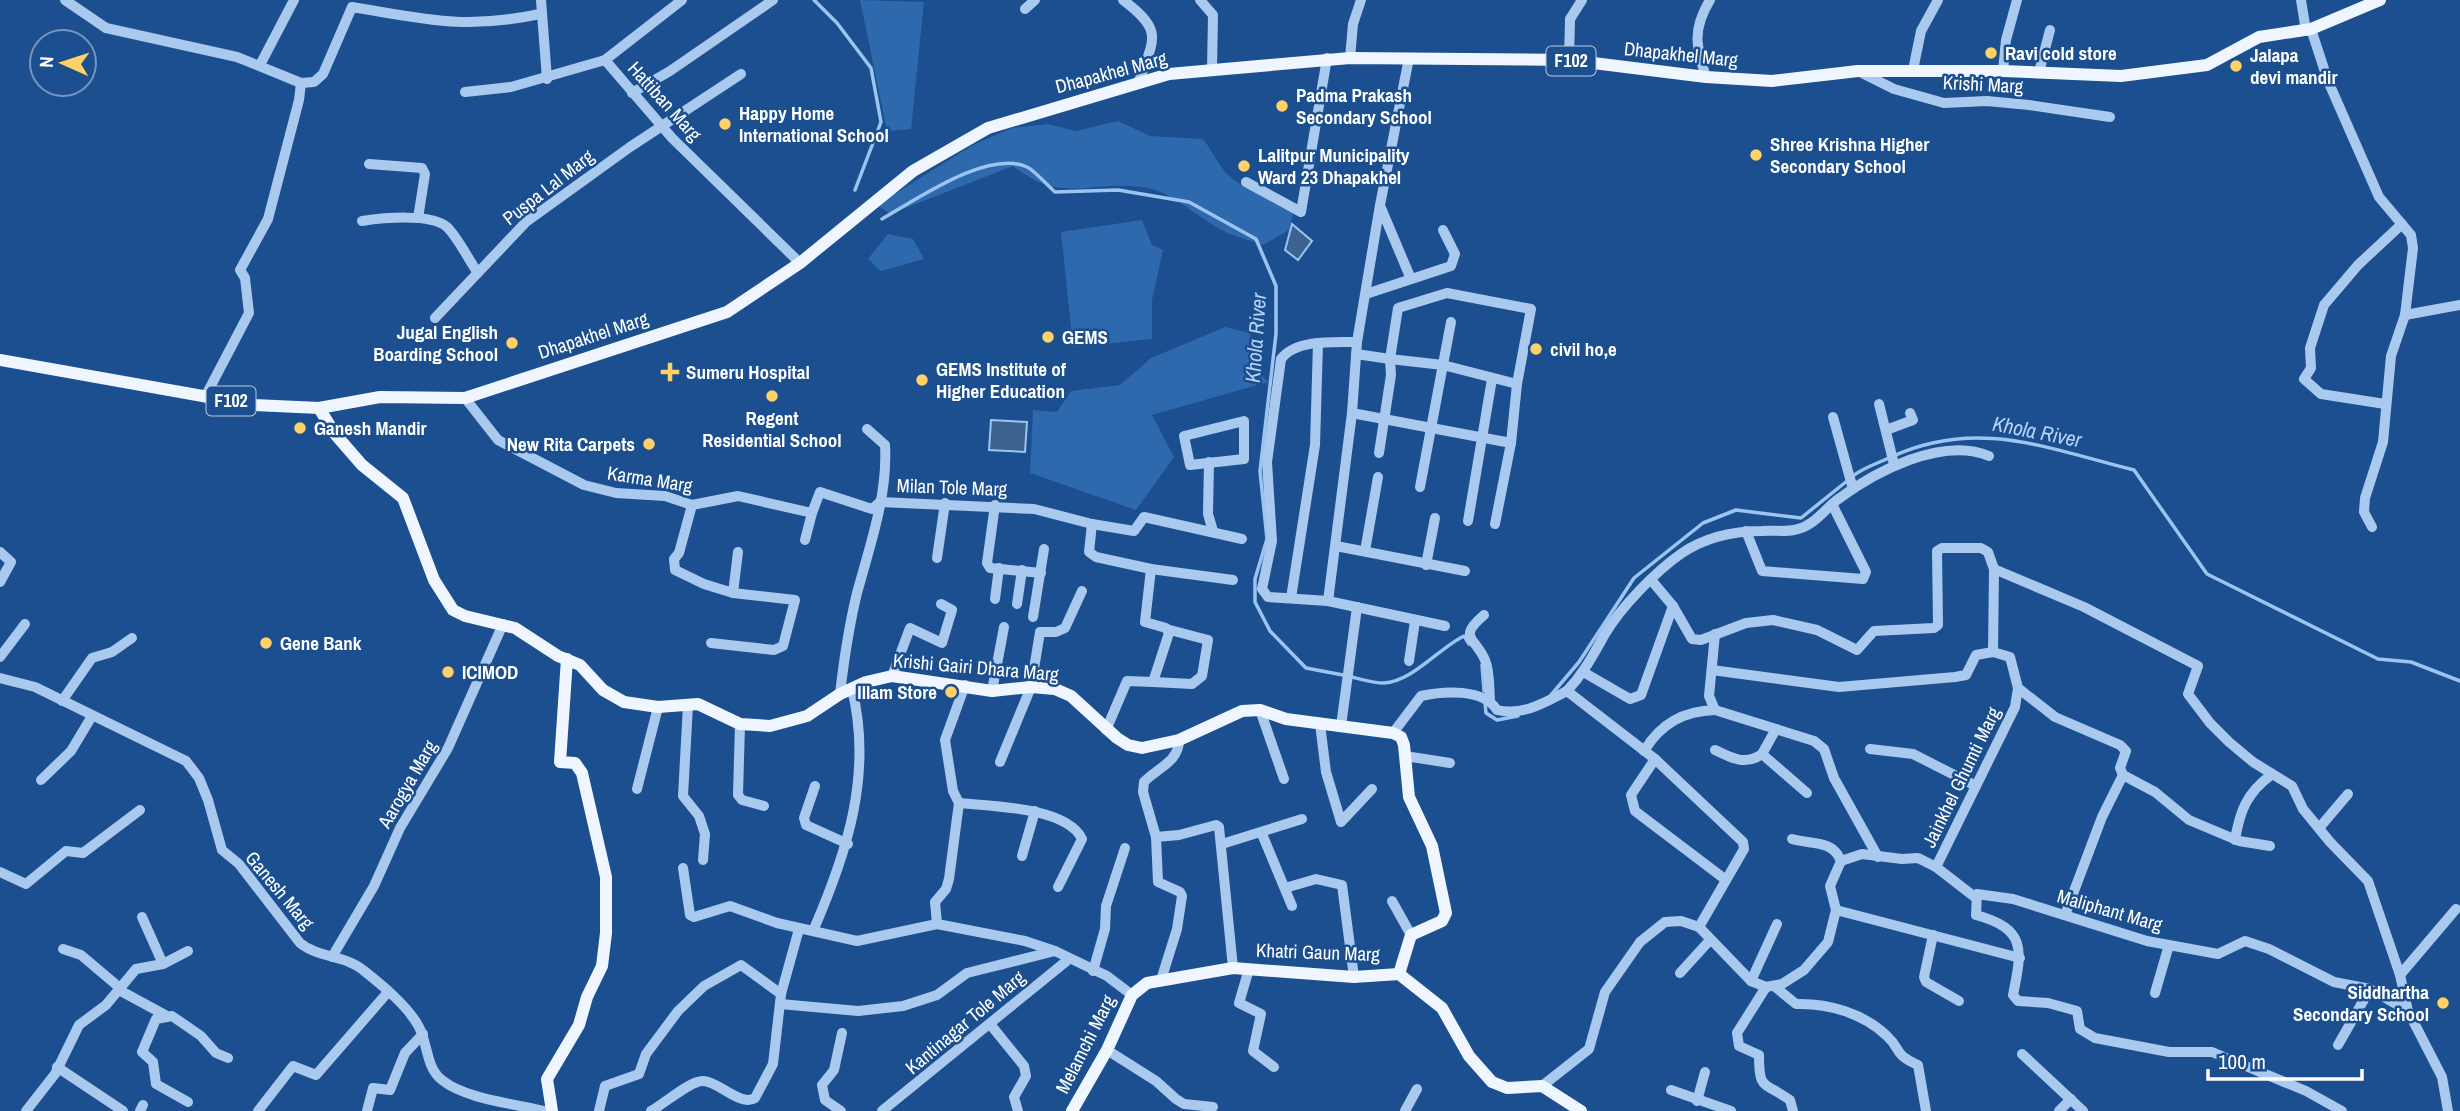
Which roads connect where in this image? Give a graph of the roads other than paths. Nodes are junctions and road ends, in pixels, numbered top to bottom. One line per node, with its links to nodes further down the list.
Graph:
1 (65, 0): 27 (street)
2 (294, 0): 27 (street)
3 (377, 0): 18 (street)
4 (541, 0): 19 (street)
5 (682, 0): 25 (street)
6 (773, 0): 39 (street)
7 (1035, 0): 17 (street)
8 (1123, 0): 36 (street)
9 (1200, 0): 28 (street)
10 (1360, 0): 23 (street)
11 (1582, 0): 26 (street)
12 (1710, 0): 34 (street)
13 (1938, 0): 29 (street)
14 (2017, 0): 31 (street)
15 (2301, 0): 21 (street)
16 (2379, 0): 21 (main road, Dhapakhel Marg / F102)
17 (1024, 9)
18 (372, 12): 19 (street); 37 (street)
19 (540, 14): 35 (street)
20 (2050, 30): 32 (street)
21 (2309, 30): 32 (main road, Dhapakhel Marg / F102); 47 (street)
22 (1327, 58): 23 (main road, Dhapakhel Marg / F102); 28 (main road, Dhapakhel Marg / F102); 43 (street)
23 (1350, 58): 24 (main road, Dhapakhel Marg / F102)
24 (1409, 58): 26 (main road, Dhapakhel Marg / F102); 44 (street)
25 (605, 60): 35 (street, Hattiban Marg); 39 (street, Hattiban Marg)
26 (1569, 60): 34 (main road, Dhapakhel Marg / F102)
27 (260, 65): 37 (street)
28 (1212, 70): 36 (main road, Dhapakhel Marg / F102)
29 (1913, 70): 30 (main road, Dhapakhel Marg / F102); 31 (main road, Dhapakhel Marg / F102)
30 (1858, 71): 34 (main road, Dhapakhel Marg / F102); 40 (street, Krishi Marg)
31 (2003, 71): 32 (main road, Dhapakhel Marg / F102)
32 (2039, 72)
33 (741, 75): 41 (street, Puspa Lal Marg)
34 (1706, 77)
35 (547, 79): 38 (street, Hattiban Marg)
36 (1139, 81): 49 (main road, Dhapakhel Marg / F102)
37 (300, 83): 64 (street)
38 (464, 92)
39 (632, 93): 41 (street, Hattiban Marg)
40 (2110, 117)
41 (663, 126): 49 (street, Hattiban Marg); 50 (street, Puspa Lal Marg)
42 (369, 164): 45 (street)
43 (1246, 182)
44 (1380, 205): 51 (street); 52 (street)
45 (418, 218): 46 (street); 50 (street)
46 (362, 221)
47 (2402, 224): 54 (street); 67 (street)
48 (1443, 230): 51 (street)
49 (800, 263): 65 (main road, Dhapakhel Marg / F102)
50 (478, 273): 55 (street, Puspa Lal Marg)
51 (1410, 279): 52 (street)
52 (1366, 294): 58 (street)
53 (2460, 304): 54 (street)
54 (2405, 315): 67 (street)
55 (435, 318)
56 (1451, 322): 61 (street)
57 (1318, 343): 58 (street); 118 (street); 118 (street)
58 (1357, 348): 59 (street); 69 (street)
59 (1390, 359): 61 (street); 63 (street); 72 (street)
60 (0, 360): 64 (main road, Dhapakhel Marg / F102)
61 (1443, 365): 62 (street); 74 (street)
62 (1492, 379): 63 (street); 76 (street)
63 (1517, 384): 77 (street)
64 (205, 397): 68 (main road, Dhapakhel Marg / F102)
65 (465, 398): 68 (main road, Dhapakhel Marg / F102); 88 (street, Karma Marg)
66 (1879, 404): 75 (street)
67 (2385, 404): 95 (street)
68 (319, 408): 129 (main road, Krishi Gairi Dhara Marg)
69 (1352, 413): 72 (street); 100 (street)
70 (1910, 413): 75 (street)
71 (1833, 417): 84 (street)
72 (1384, 419): 74 (street); 78 (street)
73 (867, 429): 85 (street)
74 (1432, 429): 76 (street); 83 (street)
75 (1886, 430): 81 (street)
76 (1483, 437): 77 (street); 92 (street)
77 (1511, 443): 94 (street)
78 (1378, 453)
79 (1989, 456): 81 (street)
80 (1209, 462): 80 (street); 96 (street)
81 (1894, 464): 84 (street)
82 (1378, 477): 102 (street)
83 (1420, 487)
84 (1853, 489): 87 (street)
85 (880, 502): 86 (street, Milan Tole Marg); 90 (street); 148 (street, Milan Tole Marg)
86 (945, 503): 89 (street, Milan Tole Marg); 105 (street)
87 (1832, 504): 97 (street); 97 (street)
88 (692, 505): 90 (street, Karma Marg); 117 (street)
89 (995, 505): 93 (street, Milan Tole Marg); 107 (street)
90 (812, 513): 99 (street)
91 (1435, 518): 106 (street)
92 (1468, 521)
93 (1092, 524): 96 (street, Milan Tole Marg); 108 (street)
94 (1495, 524)
95 (2372, 527)
96 (1213, 531): 98 (street)
97 (1746, 531): 114 (street)
98 (1242, 539)
99 (805, 540)
100 (1336, 546): 102 (street); 120 (street)
101 (1044, 549): 112 (street)
102 (1365, 551): 106 (street)
103 (0, 552): 115 (street)
104 (738, 552): 117 (street)
105 (937, 558)
106 (1426, 565): 111 (street)
107 (999, 568): 110 (street); 119 (street)
108 (1151, 569): 113 (street); 132 (street)
109 (1994, 569): 133 (street); 136 (street); 174 (street)
110 (1022, 570): 112 (street); 122 (street)
111 (1465, 572)
112 (1041, 573): 126 (street)
113 (1233, 580)
114 (1652, 581): 123 (street); 141 (street)
115 (0, 582)
116 (1082, 591): 146 (street)
117 (733, 593): 135 (street)
118 (1291, 598): 120 (street)
119 (995, 599)
120 (1328, 601): 124 (street)
121 (941, 604): 142 (street)
122 (1017, 604)
123 (1673, 606): 133 (street); 141 (street)
124 (1357, 607): 127 (street); 160 (street)
125 (1484, 615): 151 (street)
126 (1032, 617)
127 (1415, 621): 130 (street); 139 (street)
128 (25, 624): 137 (street)
129 (503, 624): 138 (main road, Krishi Gairi Dhara Marg); 226 (street, Aarogya Marg)
130 (1445, 626)
131 (1004, 628): 149 (street)
132 (1170, 630): 144 (street); 144 (street)
133 (1715, 634): 140 (street)
134 (132, 638): 152 (street)
135 (711, 643)
136 (1993, 652): 140 (street); 147 (street, Jainkhel Ghumti Marg)
137 (0, 657)
138 (567, 659): 154 (main road, Krishi Gairi Dhara Marg); 271 (main road)
139 (1409, 661)
140 (1712, 670): 156 (street)
141 (1585, 673): 150 (street)
142 (892, 676): 145 (main road, Krishi Gairi Dhara Marg); 148 (main road, Krishi Gairi Dhara Marg)
143 (0, 677): 152 (street, Ganesh Marg)
144 (1153, 682): 162 (street)
145 (965, 685): 149 (main road, Krishi Gairi Dhara Marg); 183 (street)
146 (1031, 687): 149 (main road, Krishi Gairi Dhara Marg); 162 (main road, Krishi Gairi Dhara Marg); 171 (street)
147 (2018, 688): 173 (street); 178 (street, Jainkhel Ghumti Marg)
148 (846, 691): 158 (main road, Krishi Gairi Dhara Marg); 193 (street, Milan Tole Marg)
149 (992, 691)
150 (1567, 691): 151 (street); 167 (street)
151 (1490, 700): 163 (street)
152 (62, 701): 157 (street, Ganesh Marg)
153 (688, 705): 154 (main road, Krishi Gairi Dhara Marg); 158 (main road, Krishi Gairi Dhara Marg); 199 (street)
154 (658, 707): 179 (street)
155 (1260, 710): 159 (main road, Krishi Gairi Dhara Marg); 164 (main road, Krishi Gairi Dhara Marg); 175 (street)
156 (1715, 710): 161 (street); 167 (street)
157 (92, 716): 176 (street); 226 (street, Ganesh Marg)
158 (740, 724): 184 (street)
159 (1321, 724): 160 (main road, Krishi Gairi Dhara Marg); 180 (street)
160 (1341, 726): 163 (main road, Krishi Gairi Dhara Marg)
161 (1776, 729): 168 (street); 198 (street)
162 (1106, 730): 164 (main road, Krishi Gairi Dhara Marg)
163 (1394, 733): 169 (main road)
164 (1178, 740): 190 (street)
165 (1870, 749): 178 (street)
166 (1715, 750): 168 (street)
167 (1644, 751): 170 (street)
168 (1762, 754): 181 (street)
169 (1405, 756): 172 (street); 219 (main road)
170 (1655, 759): 204 (street); 204 (street)
171 (1000, 762)
172 (1450, 763)
173 (2123, 775): 192 (street); 212 (street)
174 (2271, 775): 188 (street); 192 (street)
175 (1284, 779)
176 (41, 780)
177 (815, 786): 193 (street)
178 (1976, 786): 201 (street, Jainkhel Ghumti Marg)
179 (637, 789)
180 (1372, 789)
181 (1807, 793)
182 (2348, 794): 188 (street)
183 (959, 803): 186 (street); 214 (street)
184 (764, 806)
185 (140, 810): 203 (street)
186 (1035, 811): 197 (street); 205 (street)
187 (1302, 819): 189 (street)
188 (2320, 827): 235 (street)
189 (1262, 834): 194 (street); 206 (street)
190 (1156, 837): 194 (street); 237 (street)
191 (1792, 839): 200 (street)
192 (2235, 840): 195 (street)
193 (848, 844): 218 (street, Milan Tole Marg)
194 (1222, 845): 230 (street)
195 (2270, 846)
196 (1125, 848): 232 (street)
197 (1022, 856)
198 (1878, 857): 200 (street, Jainkhel Ghumti Marg); 201 (street, Jainkhel Ghumti Marg)
199 (703, 860)
200 (1841, 861): 211 (street)
201 (1936, 867): 207 (street, Jainkhel Ghumti Marg)
202 (683, 868): 217 (street)
203 (0, 872)
204 (1726, 880): 216 (street)
205 (1058, 887)
206 (1285, 888): 209 (street); 236 (street)
207 (1976, 898): 212 (street, Maliphant Marg); 227 (street)
208 (1392, 901): 219 (street)
209 (1292, 906)
210 (2456, 909): 235 (street)
211 (1836, 910): 220 (street); 239 (street)
212 (2065, 915): 222 (street, Maliphant Marg)
213 (142, 917): 229 (street)
214 (937, 923): 218 (street); 225 (street)
215 (1777, 924): 238 (street)
216 (1699, 927): 221 (street); 259 (street)
217 (799, 929): 218 (street); 245 (street)
218 (813, 931)
219 (1411, 935): 234 (main road)
220 (1933, 935): 227 (street); 246 (street)
221 (1710, 940): 233 (street); 238 (street)
222 (2169, 945): 241 (street, Maliphant Marg); 243 (street)
223 (63, 949): 240 (street)
224 (188, 951): 229 (street)
225 (1055, 951): 228 (street); 245 (street)
226 (332, 957): 242 (street, Ganesh Marg)
227 (2020, 958): 285 (street)
228 (1069, 959): 232 (street); 249 (street, Kantinagar Tole Marg)
229 (163, 964): 240 (street)
230 (1233, 968): 231 (main road, Khatri Gaun Marg); 237 (main road, Khatri Gaun Marg)
231 (1249, 968): 236 (main road, Khatri Gaun Marg); 256 (street)
232 (1093, 971): 244 (street)
233 (1680, 973)
234 (1399, 974): 236 (main road, Khatri Gaun Marg); 259 (main road, Khatri Gaun Marg)
235 (2400, 975): 247 (street)
236 (1354, 977)
237 (1161, 980): 244 (main road, Khatri Gaun Marg)
238 (1751, 981): 239 (street)
239 (1770, 986): 281 (street); 282 (street)
240 (119, 989): 248 (street); 257 (street)
241 (2370, 989): 247 (street); 252 (street)
242 (388, 992): 251 (street, Ganesh Marg); 268 (street)
243 (2155, 993)
244 (1132, 995): 253 (main road, Melamchi Marg)
245 (780, 999): 272 (street); 273 (street)
246 (1959, 1001)
247 (2408, 1010): 286 (street)
248 (165, 1015): 255 (street); 263 (street)
249 (990, 1024): 275 (street, Kantinagar Tole Marg); 276 (street)
250 (842, 1033): 274 (street)
251 (423, 1034): 269 (street); 270 (street, Ganesh Marg)
252 (2338, 1045)
253 (1107, 1050): 265 (street); 277 (main road, Melamchi Marg)
254 (2022, 1055): 262 (street)
255 (228, 1058)
256 (1274, 1067)
257 (57, 1068): 266 (street); 267 (street)
258 (1705, 1072): 264 (street)
259 (1542, 1086): 279 (main road)
260 (1418, 1089): 278 (street)
261 (1671, 1090): 264 (street)
262 (2071, 1098): 283 (street); 284 (street)
263 (188, 1102)
264 (1700, 1105): 280 (street)
265 (1213, 1107)
266 (26, 1111)
267 (123, 1111)
268 (258, 1111)
269 (367, 1111)
270 (544, 1111)
271 (552, 1111)
272 (599, 1111)
273 (651, 1111)
274 (841, 1111)
275 (883, 1111)
276 (1018, 1111)
277 (1072, 1111)
278 (1405, 1111)
279 (1581, 1111)
280 (1731, 1111)
281 (1793, 1111)
282 (1926, 1111)
283 (2059, 1111)
284 (2083, 1111)
285 (2342, 1111)
286 (2448, 1111)

